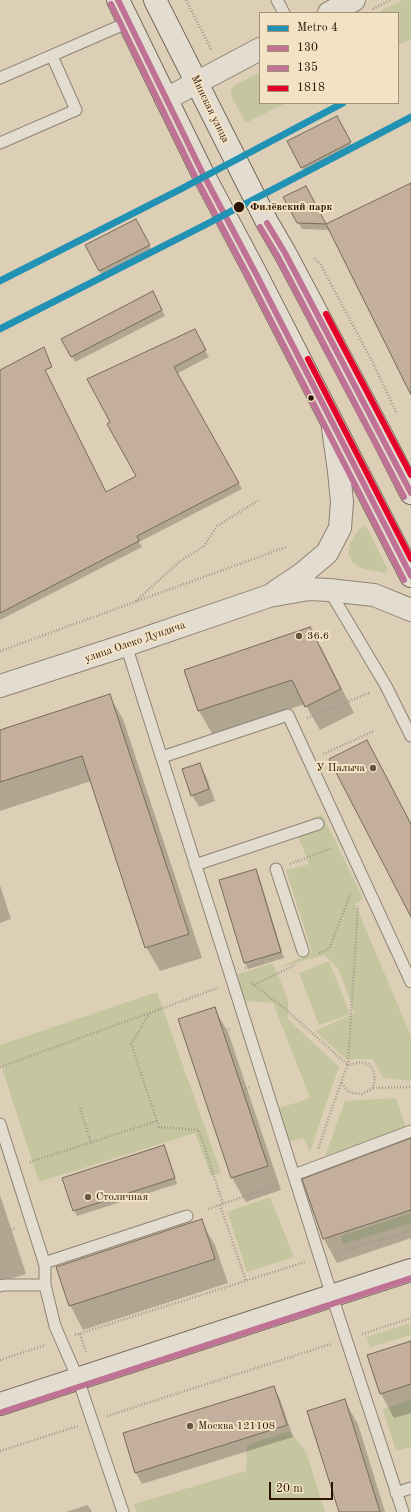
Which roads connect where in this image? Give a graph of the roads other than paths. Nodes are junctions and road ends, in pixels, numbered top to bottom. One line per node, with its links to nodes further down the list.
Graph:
1 (118, 0): 7 (street)
2 (155, 0): 11 (street, Минская улица)
3 (277, 0): 5 (lane)
4 (363, 5): 6 (street)
5 (283, 12)
6 (333, 12)
7 (129, 22): 9 (lane); 12 (street)
8 (259, 50): 11 (street)
9 (52, 56): 10 (lane); 13 (lane)
10 (0, 78)
11 (197, 82): 12 (street); 15 (street, Минская улица)
12 (166, 99): 14 (street)
13 (0, 143)
14 (333, 424): 18 (street); 20 (street, улица Олеко Дундича)
15 (383, 438): 16 (street); 17 (street, Минская улица)
16 (411, 457)
17 (411, 493)
18 (411, 576)
19 (329, 590): 20 (street, улица Олеко Дундича); 21 (street, улица Олеко Дундича); 24 (lane)
20 (270, 596): 22 (street, улица Олеко Дундича)
21 (411, 610)
22 (126, 646): 23 (street, улица Олеко Дундича); 25 (lane)
23 (0, 686)
24 (411, 736)
25 (162, 757): 27 (lane); 30 (lane)
26 (318, 824): 27 (lane)
27 (195, 865): 33 (lane)
28 (276, 869): 29 (lane)
29 (303, 951)
30 (411, 982)
31 (0, 1124): 35 (lane)
32 (411, 1131): 33 (lane)
33 (294, 1177): 39 (lane)
34 (187, 1216): 35 (lane)
35 (44, 1263): 37 (lane)
36 (411, 1270): 39 (street)
37 (45, 1285): 38 (lane); 40 (lane)
38 (0, 1286)
39 (332, 1296): 40 (street); 43 (lane)
40 (78, 1379): 41 (street); 44 (lane)
41 (0, 1404)
42 (411, 1488): 43 (lane)
43 (396, 1492): 45 (lane)
44 (123, 1512)
45 (403, 1512)

